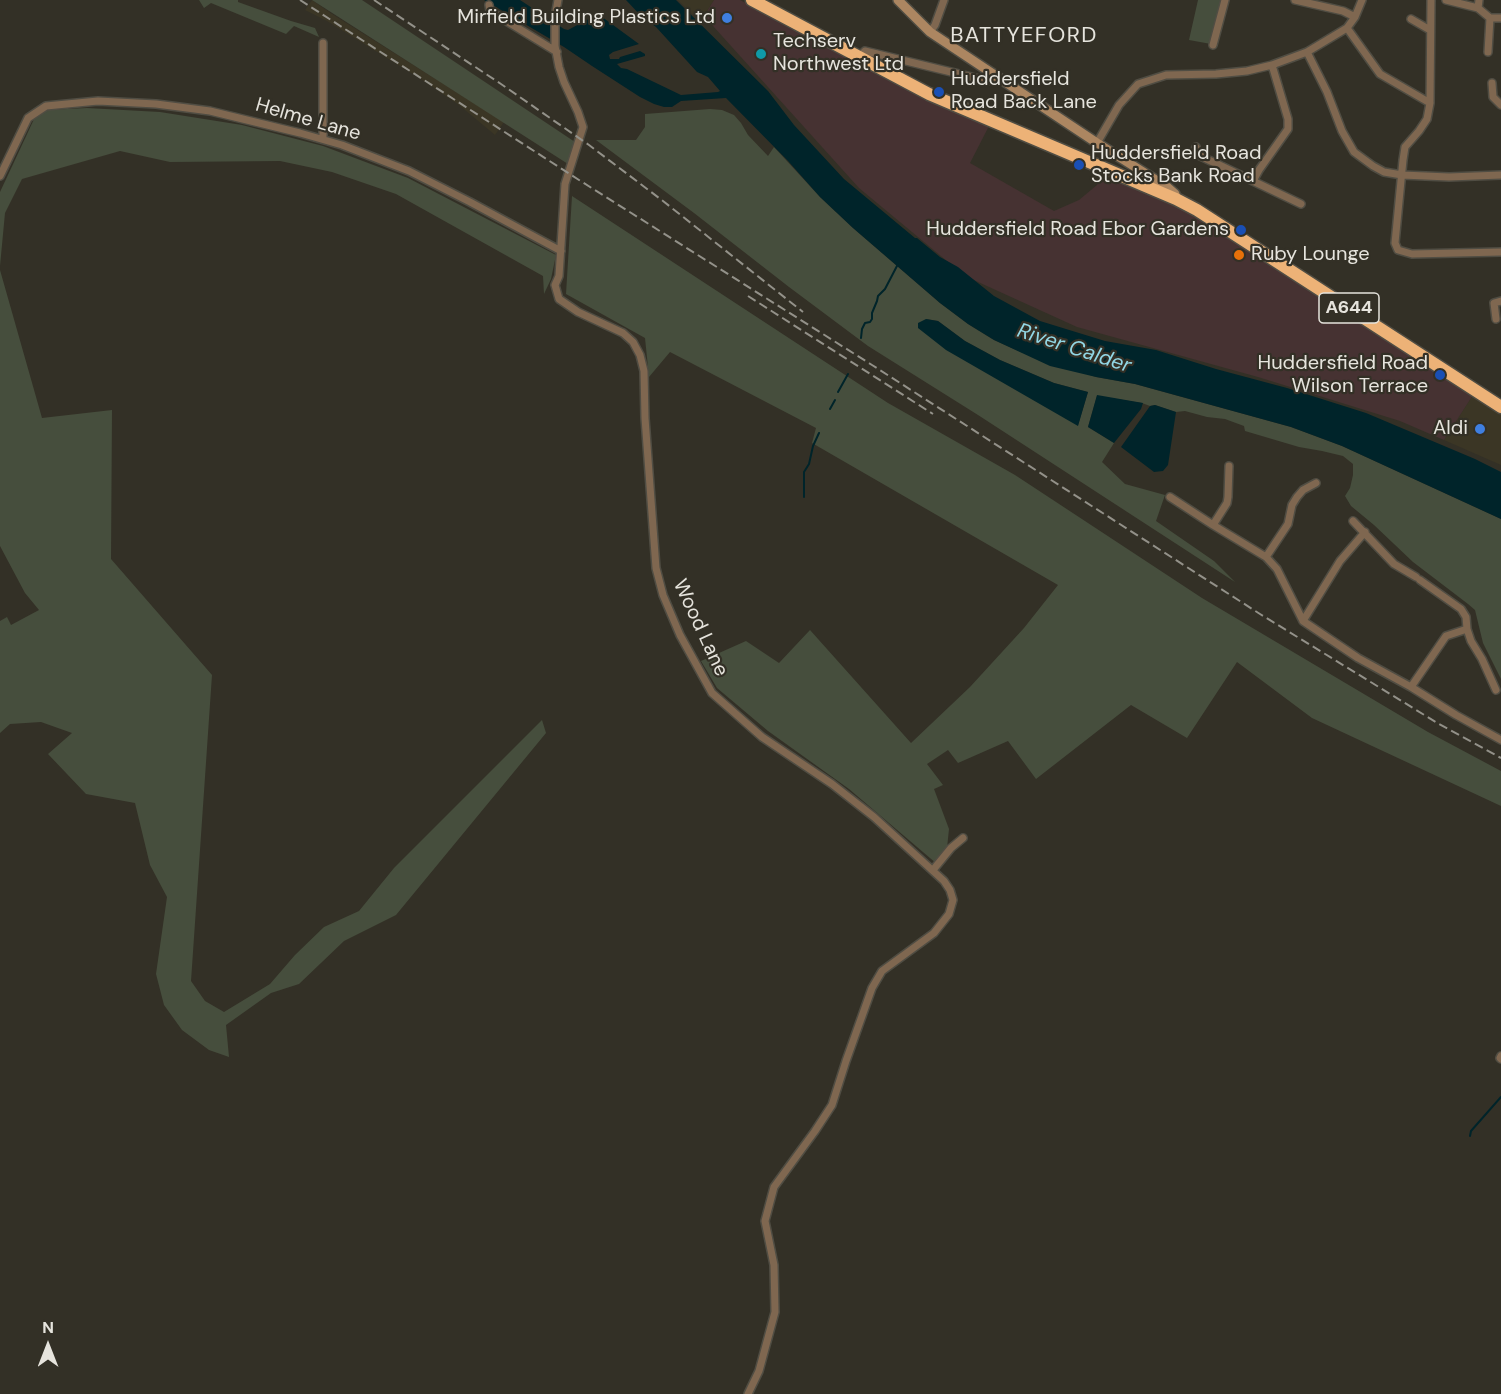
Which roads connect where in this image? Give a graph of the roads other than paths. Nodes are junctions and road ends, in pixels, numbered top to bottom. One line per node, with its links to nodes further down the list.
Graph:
1 (558, 0): 21 (street, Wood Lane)
2 (752, 0): 24 (highway, A644)
3 (898, 0): 18 (street)
4 (944, 0): 18 (street)
5 (1225, 0): 20 (street)
6 (1295, 0): 12 (street)
7 (1362, 0): 12 (street)
8 (1431, 0): 17 (street)
9 (1446, 0): 10 (street)
10 (1479, 4): 13 (street)
11 (489, 5): 21 (street)
12 (1355, 17): 16 (street)
13 (1490, 18): 14 (street); 23 (street)
14 (1501, 18)
15 (1411, 19): 17 (street)
16 (1347, 28): 22 (street); 28 (street)
17 (1430, 30): 28 (street)
18 (930, 32): 26 (street)
19 (323, 43): 30 (street)
20 (1213, 45)
21 (556, 49): 39 (street, Wood Lane)
22 (1307, 52): 25 (street); 33 (street)
23 (1488, 52)
24 (859, 57): 26 (street); 37 (highway, A644)
25 (1272, 65): 31 (street); 36 (street)
26 (997, 78): 31 (street)
27 (1492, 83): 29 (street)
28 (1430, 103): 33 (street)
29 (1501, 105)
30 (322, 139): 35 (street, Helme Lane); 39 (street, Helme Lane)
31 (1097, 143): 37 (street)
32 (1196, 147): 36 (street)
33 (1402, 175): 34 (street); 40 (street)
34 (1501, 175)
35 (0, 176)
36 (1253, 181): 38 (street)
37 (1176, 200): 43 (highway, A644)
38 (1301, 204)
39 (561, 251): 57 (street, Wood Lane)
40 (1501, 252)
41 (1501, 301): 42 (street)
42 (1496, 319)
43 (1501, 407)
44 (1229, 466): 48 (street)
45 (1316, 483): 50 (street)
46 (1170, 497): 48 (street)
47 (1353, 521): 49 (street)
48 (1213, 525): 50 (street)
49 (1365, 532): 51 (street); 52 (street)
50 (1266, 556): 51 (street)
51 (1303, 621): 53 (street)
52 (1467, 629): 53 (street); 54 (street)
53 (1412, 687): 55 (street)
54 (1496, 690)
55 (1501, 740)
56 (963, 838): 57 (street)
57 (933, 870): 58 (street, Wood Lane)
58 (748, 1394)

